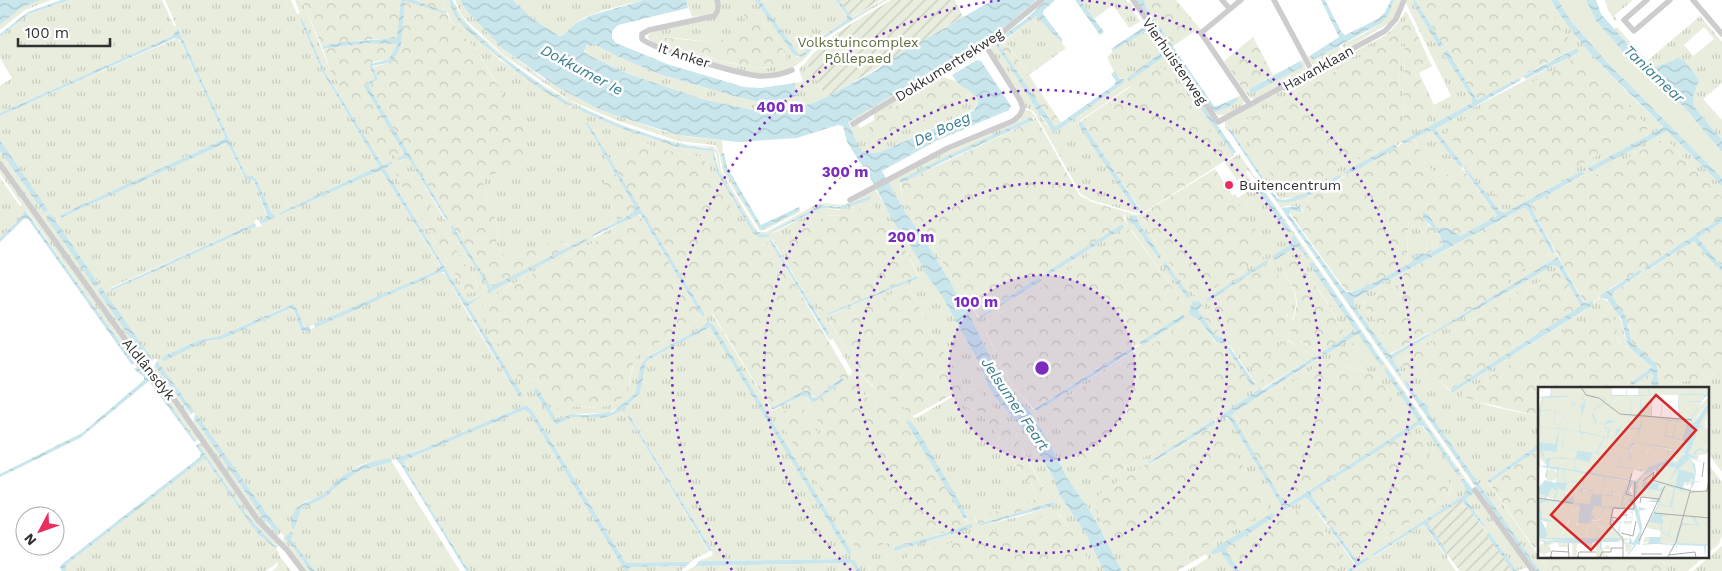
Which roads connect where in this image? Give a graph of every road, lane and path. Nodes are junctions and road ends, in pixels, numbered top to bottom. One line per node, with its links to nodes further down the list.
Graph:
1 (717, 0): 14 (street, It Anker)
2 (1042, 0): 13 (street, Dokkumertrekweg)
3 (1133, 0): 17 (street, Vierhuisterweg)
4 (1222, 0): 11 (street)
5 (1241, 0): 11 (street)
6 (1274, 0): 15 (street)
7 (1404, 0): 15 (street, Havanklaan)
8 (1647, 0): 9 (street)
9 (1670, 0)
10 (1693, 0): 12 (street)
11 (1230, 9): 16 (street)
12 (1722, 34)
13 (984, 43): 18 (street, Dokkumertrekweg); 20 (street)
14 (792, 70)
15 (1312, 71): 16 (street, Havanklaan)
16 (1250, 105): 17 (street, Havanklaan)
17 (1218, 122)
18 (853, 124)
19 (0, 164): 22 (street, Aldlânsdyk)
20 (850, 200)
21 (1475, 490): 23 (street)
22 (303, 571)
23 (1533, 571)

